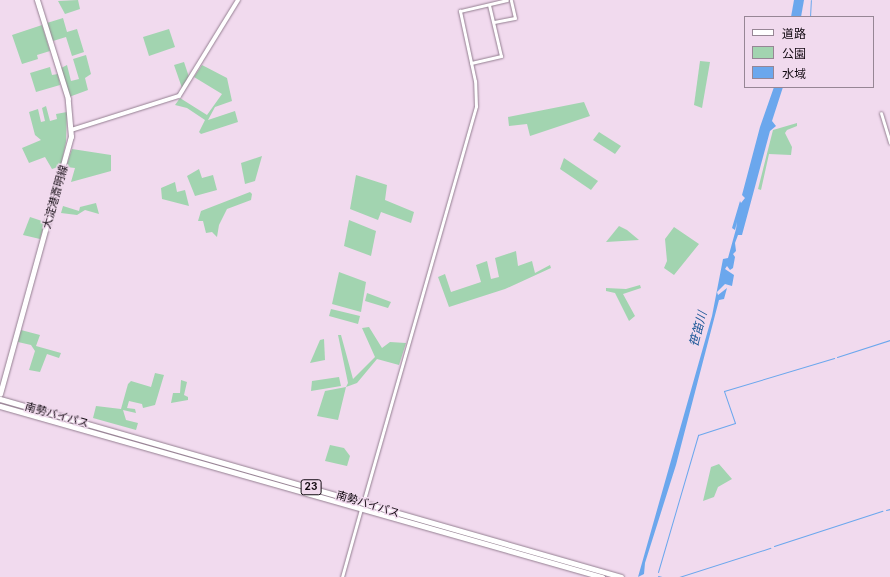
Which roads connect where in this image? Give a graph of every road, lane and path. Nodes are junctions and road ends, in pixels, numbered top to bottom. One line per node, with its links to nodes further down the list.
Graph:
1 (37, 0): 9 (main road, 大淀港斎明線)
2 (238, 0): 9 (street)
3 (507, 0): 5 (street)
4 (511, 0): 6 (street)
5 (489, 5): 6 (street); 7 (street)
6 (494, 22): 7 (street)
7 (471, 63): 15 (street)
8 (881, 113): 10 (street)
9 (71, 130): 11 (main road, 大淀港斎明線)
10 (890, 143)
11 (2, 380): 12 (main road, 大淀港斎明線)
12 (0, 394)
13 (0, 399): 15 (highway, 南勢バイパス / 23)
14 (0, 406): 16 (highway, 南勢バイパス / 23)
15 (363, 502): 16 (street); 19 (highway, 南勢バイパス / 23)
16 (362, 509): 17 (street); 18 (highway, 南勢バイパス / 23)
17 (342, 577)
18 (602, 577)
19 (621, 577)

